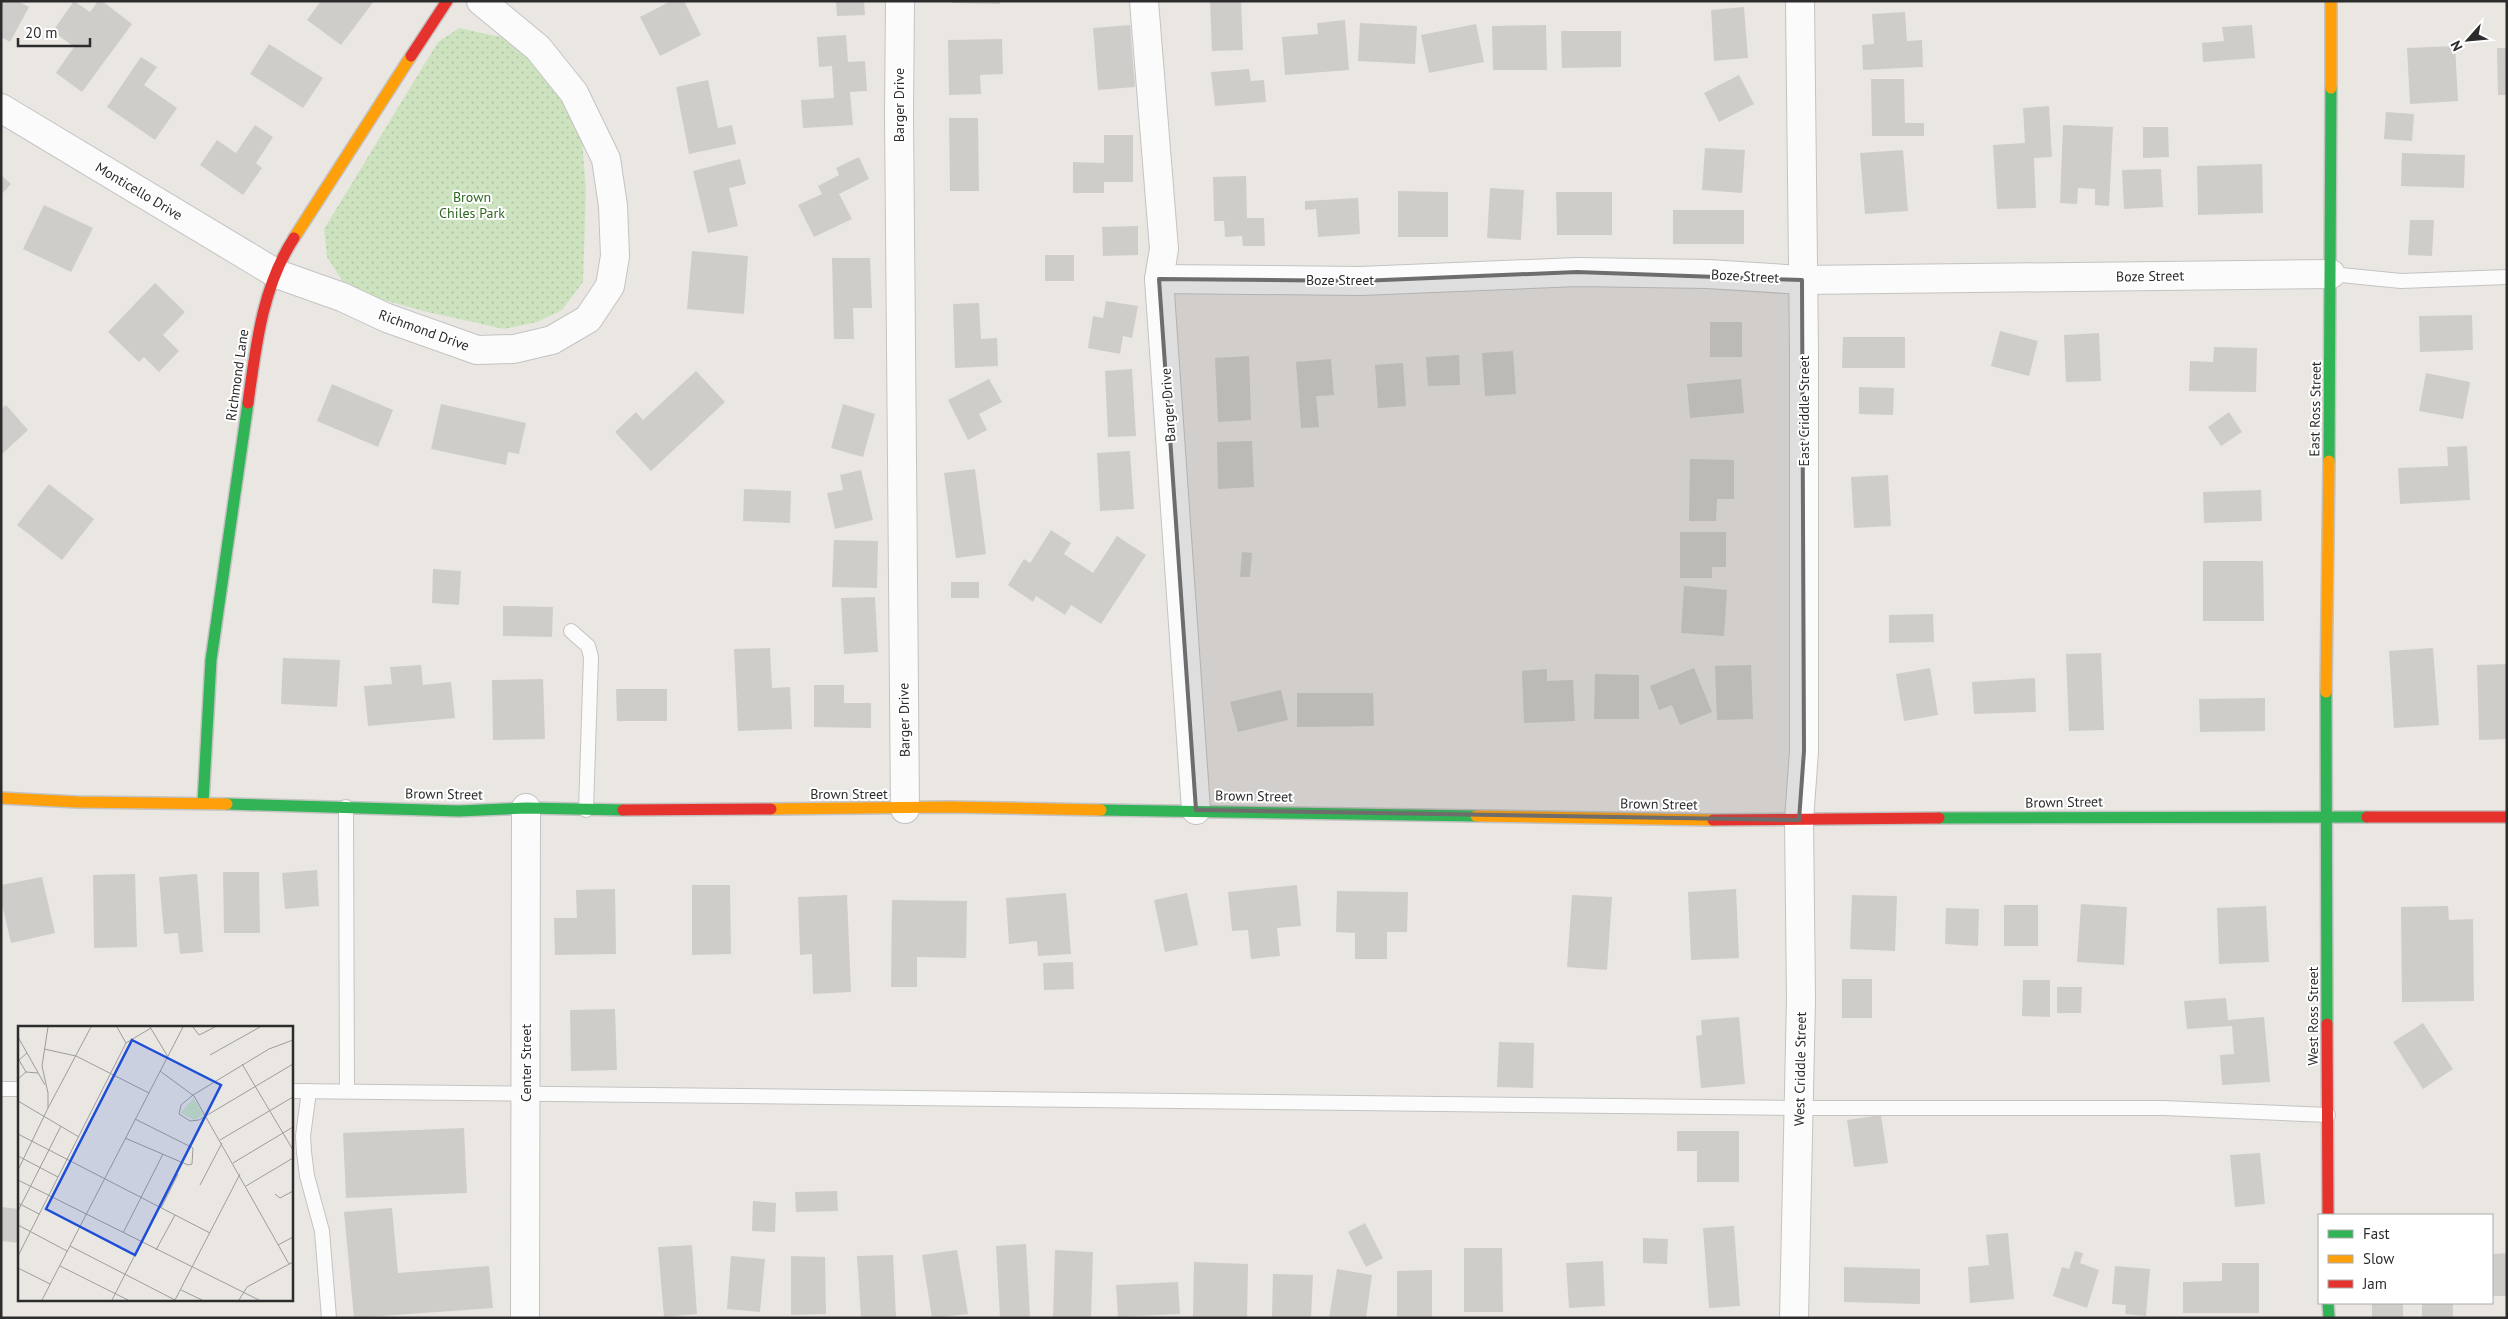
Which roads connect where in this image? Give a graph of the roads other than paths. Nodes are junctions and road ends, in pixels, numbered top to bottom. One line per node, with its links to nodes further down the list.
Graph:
1 (447, 1): 8 (main road, Richmond Lane)
2 (481, 1): 8 (street, Richmond Drive)
3 (900, 1): 18 (street, Barger Drive)
4 (1144, 1): 11 (street, Barger Drive)
5 (1800, 1): 12 (street, East Criddle Street)
6 (2331, 1): 9 (main road, East Ross Street)
7 (1, 108): 8 (street, Monticello Drive)
8 (277, 274): 15 (main road, Richmond Lane)
9 (2331, 274): 10 (lane); 12 (street, Boze Street); 21 (main road, East Ross Street)
10 (2507, 277)
11 (1159, 279): 12 (street, Boze Street); 20 (street, Barger Drive)
12 (1802, 280): 23 (street, East Criddle Street)
13 (572, 631): 19 (lane)
14 (1, 798): 15 (main road, Brown Street)
15 (203, 803): 16 (main road, Brown Street)
16 (346, 807): 17 (main road, Brown Street); 28 (lane)
17 (526, 808): 19 (main road, Brown Street); 29 (street, Center Street)
18 (905, 809): 19 (main road, Brown Street); 20 (main road, Brown Street)
19 (586, 810)
20 (1196, 810): 23 (main road, Brown Street)
21 (2327, 817): 22 (main road, Brown Street); 23 (main road, Brown Street); 31 (main road, West Ross Street)
22 (2507, 817)
23 (1799, 820): 30 (street, West Criddle Street)
24 (1, 1088): 25 (lane)
25 (18, 1089)
26 (292, 1091): 27 (lane)
27 (309, 1091): 28 (lane); 34 (lane)
28 (347, 1091): 29 (lane)
29 (526, 1092): 30 (lane); 35 (street, Center Street)
30 (1799, 1108): 31 (lane); 36 (street, West Criddle Street)
31 (2328, 1115): 32 (main road, West Ross Street)
32 (2328, 1214)
33 (2328, 1304): 37 (main road)
34 (329, 1318)
35 (525, 1318)
36 (1794, 1318)
37 (2328, 1318)

